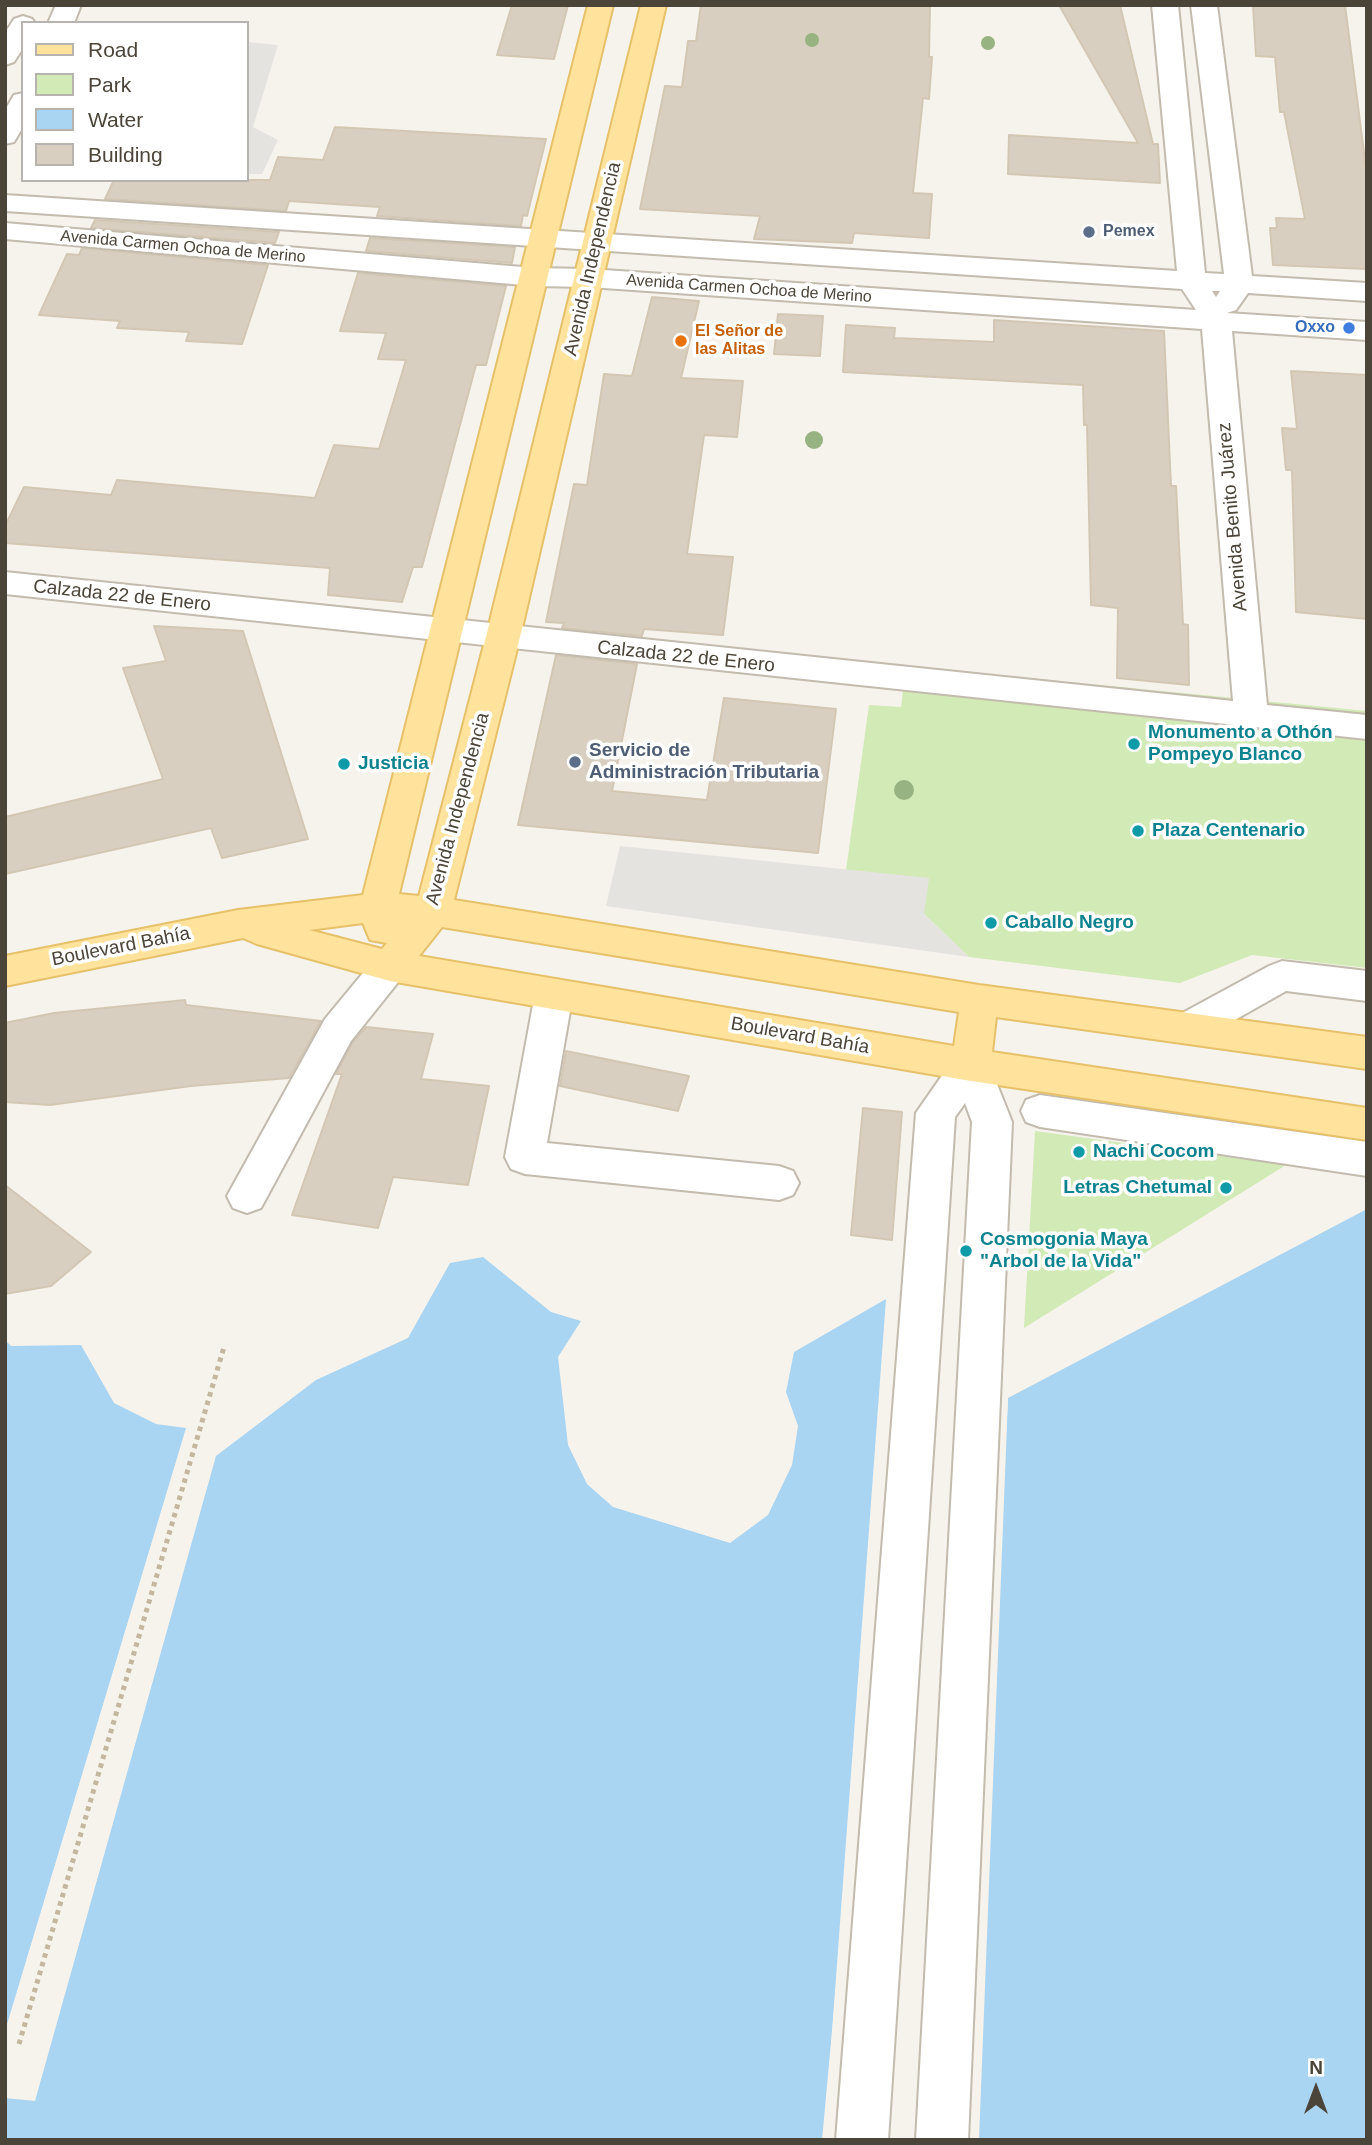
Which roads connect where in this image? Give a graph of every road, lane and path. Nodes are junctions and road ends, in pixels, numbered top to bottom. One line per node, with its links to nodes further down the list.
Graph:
1 (32, 5): 7 (street)
2 (69, 5): 8 (street)
3 (601, 5): 16 (main road)
4 (654, 5): 17 (main road, Avenida Independencia)
5 (1165, 5): 22 (street, Avenida Benito Juárez)
6 (1204, 5): 23 (street)
7 (24, 21)
8 (62, 21)
9 (21, 27): 10 (street)
10 (5, 57)
11 (21, 105): 12 (street)
12 (5, 136)
13 (5, 203): 14 (street, Avenida Carmen Ochoa de Merino)
14 (207, 217): 16 (street, Avenida Carmen Ochoa de Merino); 18 (street)
15 (5, 231): 18 (street, Avenida Carmen Ochoa de Merino)
16 (543, 240): 17 (street, Avenida Carmen Ochoa de Merino); 20 (main road)
17 (597, 241): 19 (street, Avenida Carmen Ochoa de Merino); 21 (main road, Avenida Independencia)
18 (190, 247): 20 (street, Avenida Carmen Ochoa de Merino)
19 (826, 256): 22 (street, Avenida Carmen Ochoa de Merino); 25 (street)
20 (534, 277): 21 (street, Avenida Carmen Ochoa de Merino); 29 (main road)
21 (589, 278): 25 (street, Avenida Carmen Ochoa de Merino); 30 (main road, Avenida Independencia)
22 (1192, 281): 23 (street, Avenida Carmen Ochoa de Merino); 26 (street, Avenida Benito Juárez)
23 (1239, 284): 24 (street, Avenida Carmen Ochoa de Merino); 26 (street)
24 (1367, 292)
25 (823, 294): 26 (street, Avenida Carmen Ochoa de Merino)
26 (1216, 320): 27 (street, Avenida Carmen Ochoa de Merino); 31 (street, Avenida Benito Juárez)
27 (1367, 331)
28 (5, 583): 29 (street, Calzada 22 de Enero)
29 (445, 632): 30 (street, Calzada 22 de Enero); 33 (main road)
30 (503, 637): 31 (street, Calzada 22 de Enero); 34 (main road, Avenida Independencia)
31 (1251, 714): 32 (street, Calzada 22 de Enero)
32 (1367, 727)
33 (379, 907): 34 (main road, Boulevard Bahía); 35 (main road, Boulevard Bahía); 36 (main road)
34 (433, 911): 36 (main road, Avenida Independencia); 40 (main road, Boulevard Bahía)
35 (238, 924): 36 (main road, Boulevard Bahía); 37 (main road, Boulevard Bahía)
36 (390, 966): 39 (main road, Boulevard Bahía); 48 (street)
37 (5, 971)
38 (1367, 986): 41 (street)
39 (554, 995): 43 (main road, Boulevard Bahía); 47 (street)
40 (979, 1000): 41 (main road, Boulevard Bahía); 43 (main road)
41 (1188, 1028): 42 (main road, Boulevard Bahía)
42 (1367, 1053)
43 (971, 1065): 45 (main road, Boulevard Bahía); 51 (street); 52 (street)
44 (1040, 1111): 46 (street)
45 (1367, 1124)
46 (1367, 1158)
47 (779, 1183)
48 (247, 1196)
49 (224, 1347): 50 (path)
50 (19, 2044)
51 (862, 2140)
52 (943, 2140)

